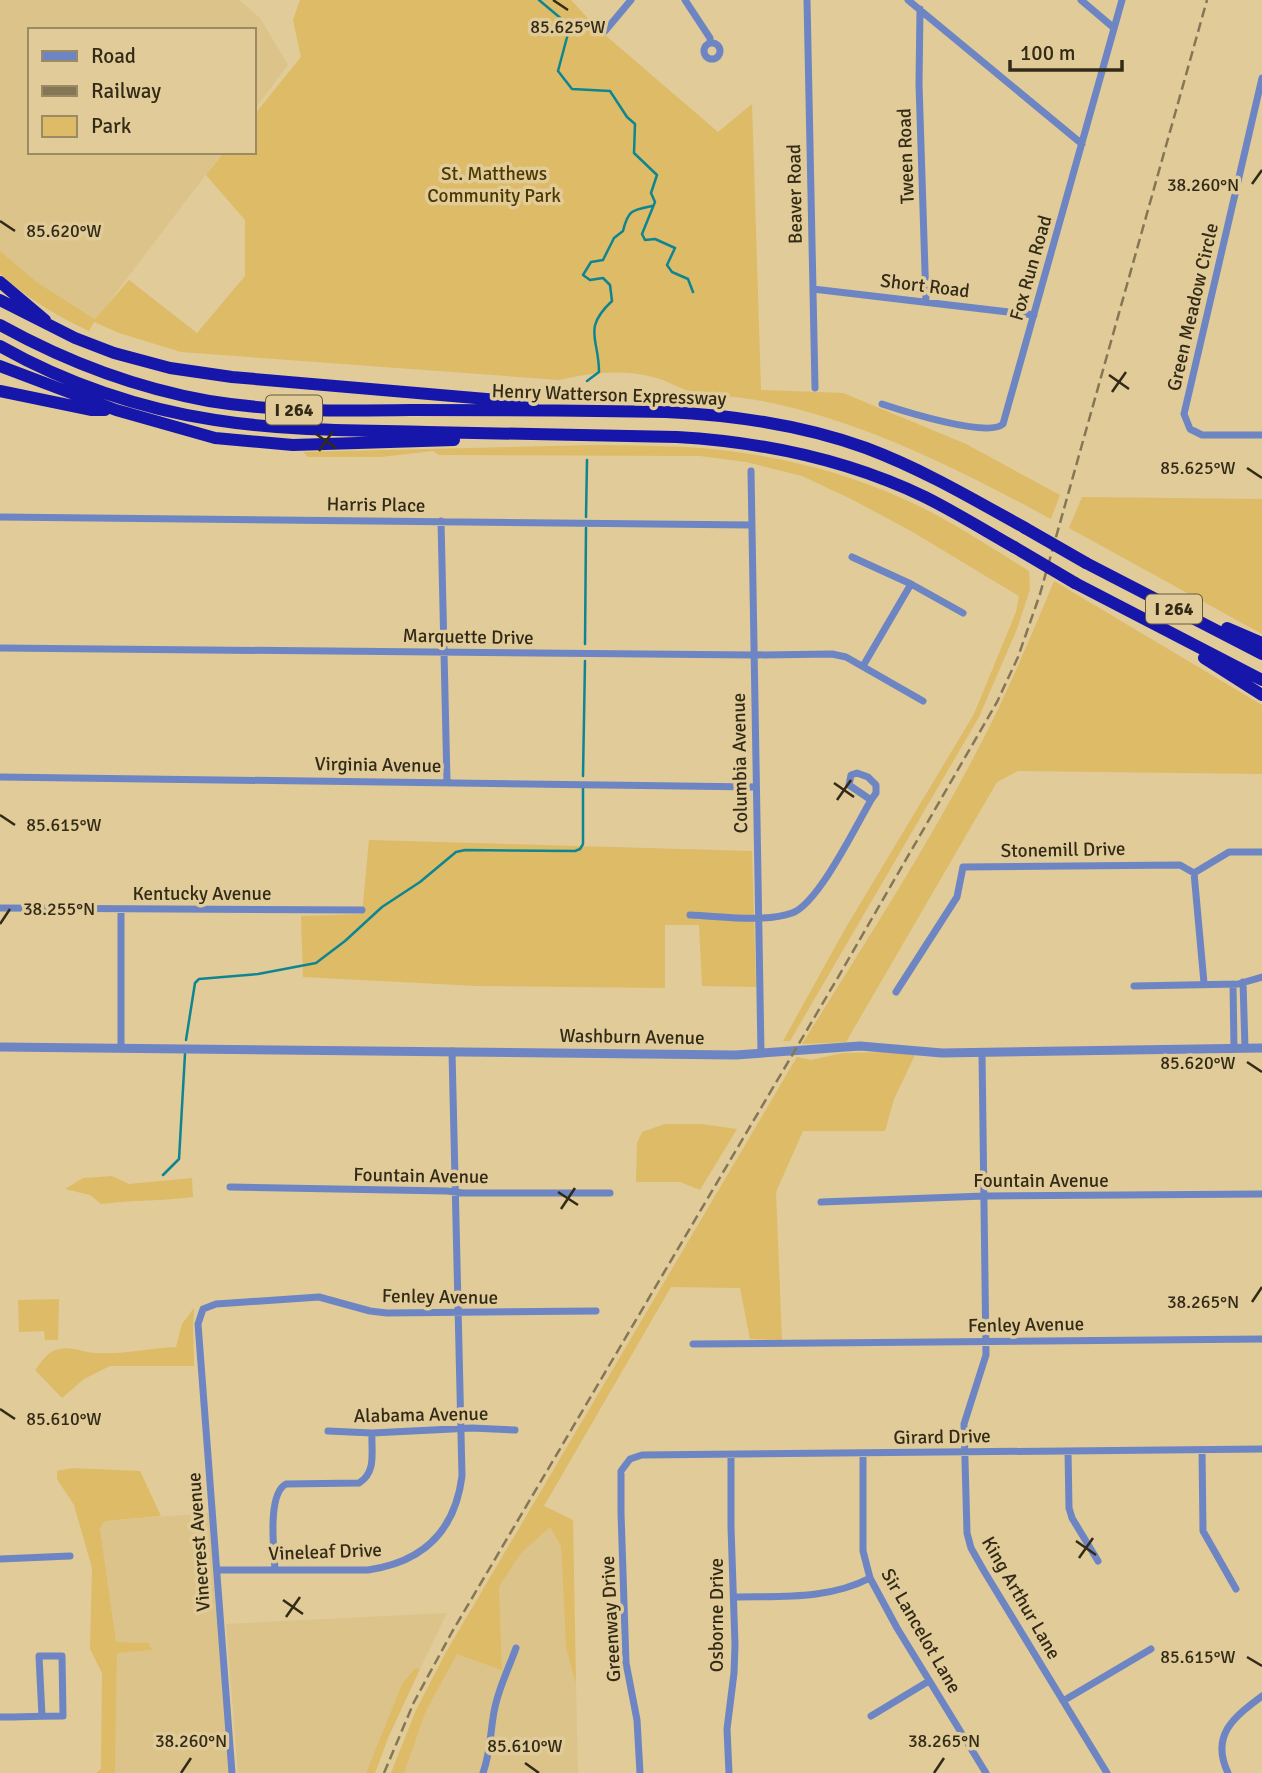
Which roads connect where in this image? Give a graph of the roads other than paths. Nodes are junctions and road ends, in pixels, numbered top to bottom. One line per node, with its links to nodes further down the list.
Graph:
1 (631, 0): 9 (street)
2 (685, 0): 10 (street)
3 (807, 0): 14 (street, Beaver Road)
4 (908, 0): 7 (street)
5 (1081, 0): 8 (street)
6 (1122, 0): 8 (street, Fox Run Road)
7 (920, 9): 12 (street); 16 (street, Tween Road)
8 (1114, 28): 12 (street, Fox Run Road)
9 (605, 31)
10 (710, 43)
11 (1262, 78): 27 (street, Green Meadow Circle)
12 (1082, 144): 17 (street, Fox Run Road)
13 (0, 282): 19 (highway)
14 (813, 289): 16 (street, Short Road); 22 (street, Beaver Road)
15 (0, 300): 19 (highway)
16 (926, 302): 17 (street, Short Road)
17 (1034, 315): 24 (street, Fox Run Road)
18 (0, 325): 26 (highway, Henry Watterson Expressway / I 264)
19 (56, 329): 26 (highway)
20 (0, 346): 28 (highway, Henry Watterson Expressway / I 264)
21 (0, 366): 25 (highway)
22 (814, 388)
23 (0, 391): 25 (highway)
24 (882, 404)
25 (116, 410): 28 (highway)
26 (602, 410): 35 (highway, Henry Watterson Expressway / I 264, bridge)
27 (1262, 435)
28 (587, 436): 36 (highway, Henry Watterson Expressway / I 264, bridge)
29 (751, 471): 32 (street, Columbia Avenue)
30 (0, 517): 31 (street, Harris Place)
31 (441, 522): 32 (street, Harris Place); 40 (street)
32 (751, 525): 42 (street, Columbia Avenue)
33 (852, 558): 34 (street)
34 (911, 584): 37 (street); 43 (street)
35 (1136, 589): 38 (highway); 41 (highway, Henry Watterson Expressway / I 264)
36 (1127, 610): 44 (highway, Henry Watterson Expressway / I 264); 45 (highway)
37 (963, 613)
38 (1262, 643)
39 (0, 648): 40 (street, Marquette Drive)
40 (445, 653): 42 (street, Marquette Drive); 48 (street)
41 (1262, 654)
42 (754, 656): 43 (street, Marquette Drive); 49 (street, Columbia Avenue)
43 (863, 666): 46 (street, Marquette Drive)
44 (1262, 680)
45 (1262, 695)
46 (923, 701)
47 (0, 777): 48 (street, Virginia Avenue)
48 (447, 782): 49 (street, Virginia Avenue)
49 (756, 787): 57 (street, Columbia Avenue)
50 (872, 800): 57 (street)
51 (1262, 852): 52 (street)
52 (1194, 873): 60 (street); 63 (street, Stonemill Drive)
53 (0, 908): 54 (street, Kentucky Avenue)
54 (121, 909): 55 (street, Kentucky Avenue); 65 (street)
55 (362, 910)
56 (690, 915): 57 (street)
57 (758, 917): 70 (street, Columbia Avenue)
58 (1262, 976): 59 (street)
59 (1243, 982): 61 (street); 67 (street)
60 (1204, 983): 61 (street); 62 (street)
61 (1233, 984): 66 (street)
62 (1134, 986)
63 (896, 992)
64 (0, 1047): 65 (street, Washburn Avenue)
65 (121, 1048): 69 (street, Washburn Avenue)
66 (1234, 1048): 67 (street, Washburn Avenue); 71 (street, Washburn Avenue)
67 (1245, 1048): 68 (street, Washburn Avenue)
68 (1262, 1048)
69 (452, 1051): 70 (street, Washburn Avenue); 73 (street, Vineleaf Drive)
70 (761, 1053): 71 (street, Washburn Avenue)
71 (982, 1053): 76 (street, King Arthur Lane)
72 (230, 1187): 73 (street, Fountain Avenue)
73 (455, 1191): 74 (street, Fountain Avenue); 80 (street, Vineleaf Drive)
74 (610, 1193)
75 (1262, 1194): 76 (street, Fountain Avenue)
76 (985, 1196): 77 (street, Fountain Avenue); 82 (street, King Arthur Lane)
77 (821, 1202)
78 (203, 1309): 80 (street, Fenley Avenue); 98 (street, Vinecrest Avenue)
79 (596, 1311): 80 (street, Fenley Avenue)
80 (457, 1313): 84 (street, Vineleaf Drive)
81 (1262, 1339): 82 (street, Fenley Avenue)
82 (985, 1342): 83 (street, Fenley Avenue); 90 (street, King Arthur Lane)
83 (693, 1344)
84 (461, 1429): 85 (street, Alabama Avenue); 87 (street, Alabama Avenue); 99 (street, Vineleaf Drive)
85 (515, 1430)
86 (328, 1431): 87 (street, Alabama Avenue)
87 (372, 1433): 99 (street)
88 (1262, 1449): 89 (street, Girard Drive)
89 (1202, 1450): 91 (street, Girard Drive); 101 (street)
90 (965, 1451): 91 (street, Girard Drive); 92 (street, Girard Drive); 107 (street, King Arthur Lane)
91 (1068, 1451): 97 (street)
92 (863, 1453): 93 (street, Girard Drive); 100 (street, Sir Lancelot Lane)
93 (731, 1455): 94 (street, Girard Drive); 102 (street, Osborne Drive)
94 (625, 1463): 114 (street, Greenway Drive)
95 (69, 1556): 96 (street)
96 (0, 1559)
97 (1098, 1561)
98 (217, 1570): 99 (street, Vineleaf Drive); 112 (street, Vinecrest Avenue)
99 (275, 1570)
100 (870, 1578): 102 (street); 105 (street, Sir Lancelot Lane)
101 (1236, 1589)
102 (734, 1597): 115 (street, Osborne Drive)
103 (516, 1648): 113 (street)
104 (1151, 1649): 107 (street)
105 (929, 1681): 109 (street); 111 (street, Sir Lancelot Lane)
106 (1262, 1696): 117 (street)
107 (1063, 1701): 116 (street, King Arthur Lane)
108 (41, 1716): 108 (street); 110 (street)
109 (870, 1716)
110 (0, 1717)
111 (981, 1772)
112 (232, 1773)
113 (483, 1773)
114 (640, 1773)
115 (729, 1773)
116 (1107, 1773)
117 (1228, 1773)

